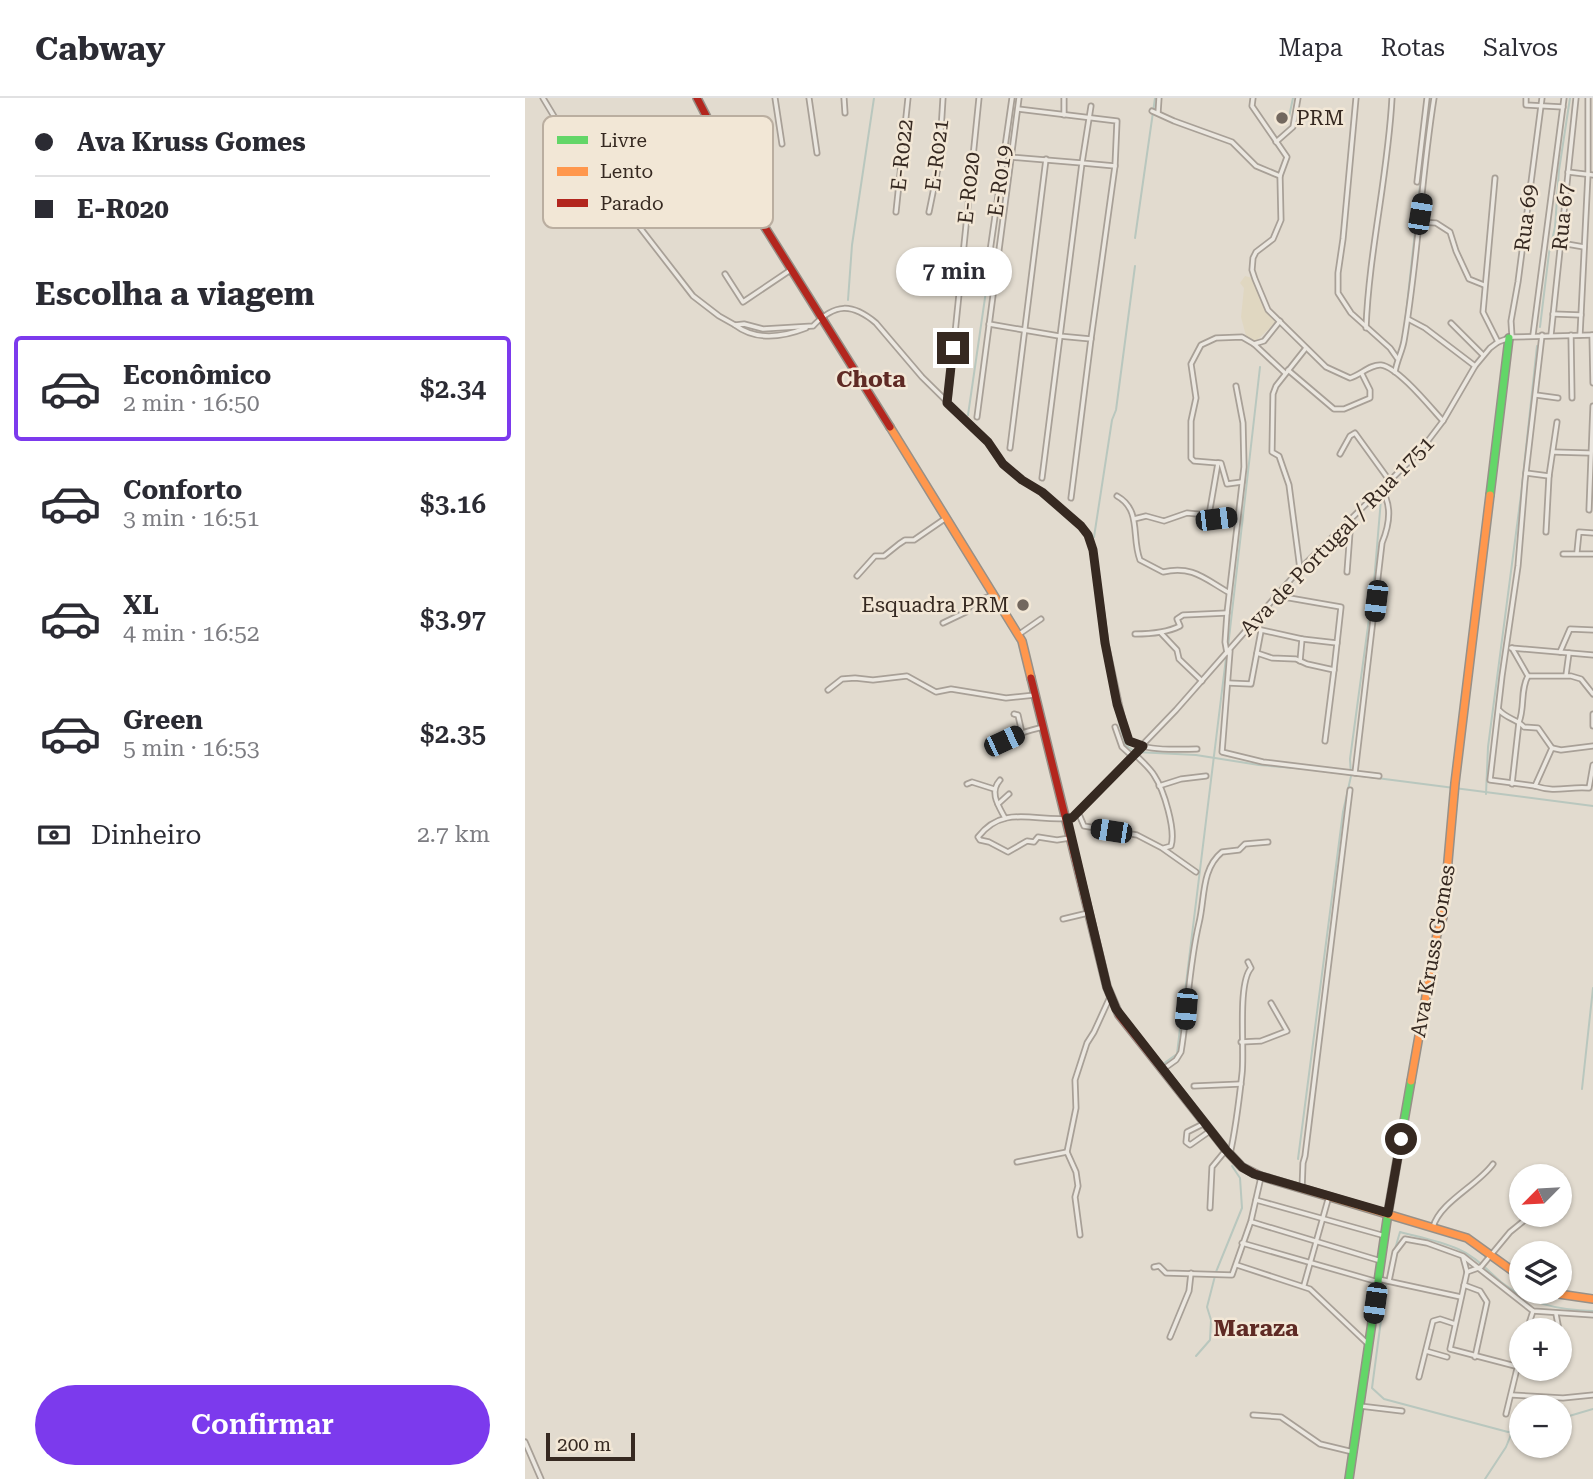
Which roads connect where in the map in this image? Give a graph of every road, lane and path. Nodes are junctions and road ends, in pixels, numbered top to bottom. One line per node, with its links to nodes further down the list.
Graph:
1 (543, 98): 32 (street)
2 (697, 98): 33 (main road)
3 (775, 98): 36 (street)
4 (809, 98): 37 (street)
5 (843, 98): 29 (street)
6 (908, 98): 47 (street, E-R022)
7 (943, 98): 48 (street, E-R021)
8 (979, 98): 90 (street, E-R020)
9 (1011, 98): 54 (street, E-R019)
10 (1019, 98): 27 (street)
11 (1064, 98): 31 (street)
12 (1159, 98): 30 (street)
13 (1253, 98): 35 (street)
14 (1298, 98): 35 (street)
15 (1356, 98): 65 (street)
16 (1392, 98): 65 (street)
17 (1427, 98): 46 (street)
18 (1434, 98): 49 (street)
19 (1526, 98): 25 (street)
20 (1542, 98): 25 (street, Rua 69)
21 (1564, 98): 26 (street)
22 (1576, 98): 42 (street, Rua 67)
23 (1588, 98): 43 (street)
24 (1091, 106): 34 (street)
25 (1540, 106): 26 (street); 74 (street, Rua 69)
26 (1563, 107): 67 (street)
27 (1018, 109): 31 (street); 38 (street)
28 (1152, 111): 30 (street)
29 (845, 113)
30 (1158, 113): 44 (street)
31 (1063, 115): 34 (street)
32 (554, 116)
33 (706, 116)
34 (1088, 119): 40 (street); 41 (street)
35 (1276, 142): 44 (street)
36 (782, 144)
37 (817, 153)
38 (1010, 157): 39 (street); 64 (street)
39 (1046, 159): 40 (street); 66 (street)
40 (1082, 163): 41 (street); 73 (street)
41 (1115, 166): 75 (street)
42 (1568, 172): 43 (street); 52 (street, Rua 67)
43 (1590, 174): 53 (street)
44 (1280, 176): 62 (street)
45 (1495, 178): 57 (street)
46 (1417, 182)
47 (896, 212)
48 (929, 212)
49 (1420, 222): 57 (street); 61 (street)
50 (640, 228): 60 (street)
51 (764, 228): 55 (main road)
52 (1561, 243): 53 (street); 58 (street, Rua 67)
53 (1584, 247): 59 (street)
54 (988, 265)
55 (792, 270): 56 (street); 60 (main road)
56 (725, 274)
57 (1484, 285): 76 (street)
58 (1553, 314): 59 (street); 69 (street, Rua 67)
59 (1581, 315): 71 (street)
60 (821, 318): 90 (street); 113 (main road)
61 (1407, 318): 80 (street); 81 (street)
62 (1280, 321): 77 (street); 78 (street)
63 (1451, 323): 79 (street)
64 (989, 324): 66 (street); 92 (street)
65 (1366, 328): 80 (street)
66 (1023, 330): 73 (street); 96 (street)
67 (1533, 335): 68 (street, Ava de Portugal / Rua 1751); 74 (street, Ava de Portugal / Rua 1751)
68 (1542, 335): 69 (street, Ava de Portugal / Rua 1751); 87 (street)
69 (1551, 335): 70 (street, Ava de Portugal / Rua 1751)
70 (1571, 335): 71 (street, Ava de Portugal / Rua 1751); 89 (street)
71 (1580, 335): 72 (street, Ava de Portugal / Rua 1751)
72 (1593, 335): 85 (street)
73 (1059, 336): 75 (street); 103 (street)
74 (1510, 337): 76 (street, Ava de Portugal / Rua 1751); 210 (main road, Ava Kruss Gomes)
75 (1091, 339): 109 (street)
76 (1498, 342): 79 (street, Ava de Portugal / Rua 1751)
77 (1254, 344): 83 (street); 100 (street)
78 (1306, 348): 83 (street); 84 (street)
79 (1483, 355): 81 (street, Ava de Portugal / Rua 1751)
80 (1397, 358): 82 (street)
81 (1475, 366): 93 (street, Ava de Portugal / Rua 1751)
82 (1395, 372): 84 (street); 93 (street)
83 (1284, 373): 84 (street); 121 (street)
84 (1362, 374)
85 (1593, 383)
86 (1236, 386): 106 (street)
87 (1536, 396): 88 (street); 101 (street)
88 (1558, 398)
89 (1573, 398)
90 (947, 403): 162 (street)
91 (1593, 406): 95 (street)
92 (977, 417)
93 (1443, 421): 105 (street, Ava de Portugal / Rua 1751)
94 (1557, 422): 97 (street)
95 (1592, 429): 98 (street)
96 (1010, 448)
97 (1553, 452): 98 (street); 102 (street)
98 (1590, 453): 104 (street)
99 (1339, 454): 105 (street)
100 (1218, 463): 106 (street); 111 (street)
101 (1526, 473): 102 (street); 138 (street)
102 (1549, 476): 116 (street)
103 (1042, 478)
104 (1592, 478): 110 (street)
105 (1389, 480): 107 (street, Ava de Portugal / Rua 1751)
106 (1242, 482): 112 (street)
107 (1380, 488): 115 (street, Ava de Portugal / Rua 1751); 169 (street)
108 (1117, 496): 114 (street)
109 (1071, 498)
110 (1589, 510)
111 (1209, 515): 112 (street); 114 (street)
112 (1237, 516): 124 (street)
113 (946, 518): 123 (street); 125 (main road)
114 (1135, 519): 124 (street)
115 (1346, 522): 121 (street, Ava de Portugal / Rua 1751); 122 (street)
116 (1546, 532)
117 (1593, 533): 118 (street)
118 (1577, 552): 119 (street); 120 (street)
119 (1563, 554)
120 (1593, 554)
121 (1300, 569): 126 (street, Ava de Portugal / Rua 1751)
122 (1347, 572)
123 (857, 576)
124 (1229, 593): 127 (street)
125 (993, 595): 129 (street); 135 (main road)
126 (1278, 596): 130 (street, Ava de Portugal / Rua 1751); 137 (street)
127 (1227, 612): 133 (street); 139 (street)
128 (1041, 619): 135 (street)
129 (943, 622)
130 (1248, 627): 132 (street); 139 (street, Ava de Portugal / Rua 1751)
131 (1593, 630): 140 (street)
132 (1261, 631): 136 (street); 141 (street)
133 (1161, 633): 134 (street); 148 (street)
134 (1135, 634)
135 (1018, 635): 152 (main road)
136 (1302, 639): 137 (street); 144 (street)
137 (1337, 643): 145 (street)
138 (1510, 648): 140 (street); 146 (street); 153 (street)
139 (1229, 651): 148 (street, Ava de Portugal / Rua 1751); 149 (street)
140 (1560, 652): 142 (street)
141 (1257, 653): 144 (street); 149 (street)
142 (1569, 653): 143 (street); 147 (street)
143 (1593, 655)
144 (1300, 661): 145 (street)
145 (1334, 670): 161 (street)
146 (1528, 676): 147 (street); 156 (street)
147 (1566, 676): 151 (street)
148 (1202, 681): 162 (street, Ava de Portugal / Rua 1751)
149 (1228, 683): 169 (street)
150 (828, 690): 152 (street)
151 (1593, 694)
152 (1035, 695): 158 (main road)
153 (1499, 710): 156 (street); 173 (street)
154 (1014, 713): 160 (street)
155 (1593, 714): 157 (street)
156 (1519, 722): 165 (street); 173 (street)
157 (1593, 726)
158 (1043, 727): 160 (street); 183 (main road)
159 (1115, 727): 167 (street)
160 (1023, 733): 164 (street)
161 (1325, 741)
162 (1143, 746): 166 (street); 167 (street, Ava de Portugal / Rua 1751)
163 (1593, 746): 165 (street)
164 (998, 747)
165 (1552, 748): 176 (street)
166 (1197, 749)
167 (1134, 756): 175 (street); 181 (street, Ava de Portugal / Rua 1751)
168 (1593, 765): 176 (street)
169 (1355, 773): 171 (street)
170 (1206, 776): 175 (street)
171 (1379, 776)
172 (1000, 780): 177 (street)
173 (1512, 784): 176 (street)
174 (967, 785): 177 (street)
175 (1159, 786): 186 (street)
176 (1535, 786)
177 (994, 789): 180 (street)
178 (1350, 790): 206 (street)
179 (1009, 794): 180 (street)
180 (998, 804): 182 (street)
181 (1078, 812): 183 (street, Ava de Portugal / Rua 1751); 186 (street)
182 (1005, 818): 183 (street); 184 (street)
183 (1067, 818): 184 (main road)
184 (1071, 838): 188 (main road)
185 (1268, 842): 196 (street)
186 (1162, 848): 187 (street)
187 (1196, 872)
188 (1089, 913): 189 (street); 191 (main road)
189 (1063, 919)
190 (1248, 962): 195 (street)
191 (1110, 996): 193 (main road); 194 (street)
192 (1271, 1003): 195 (street)
193 (1116, 1009): 194 (street); 196 (main road)
194 (1103, 1011): 201 (street)
195 (1241, 1042): 197 (street)
196 (1162, 1070): 199 (main road)
197 (1241, 1084): 198 (street); 202 (street)
198 (1194, 1086)
199 (1205, 1123): 200 (main road); 200 (street)
200 (1210, 1131): 202 (main road)
201 (1067, 1152): 203 (street); 215 (street)
202 (1228, 1152): 205 (main road); 209 (street)
203 (1017, 1162)
204 (1493, 1164): 213 (street)
205 (1261, 1177): 206 (main road); 208 (street)
206 (1302, 1189): 207 (main road)
207 (1329, 1196): 210 (main road); 211 (street)
208 (1256, 1200): 211 (street); 212 (street)
209 (1210, 1209)
210 (1388, 1213): 213 (main road); 216 (main road, Ava Kruss Gomes)
211 (1321, 1219): 216 (street); 217 (street)
212 (1251, 1222): 217 (street); 218 (street)
213 (1433, 1227): 219 (main road)
214 (1516, 1227): 219 (street)
215 (1080, 1235)
216 (1385, 1236): 221 (main road, Ava Kruss Gomes)
217 (1316, 1241): 221 (street); 222 (street)
218 (1242, 1242): 222 (street); 223 (street)
219 (1492, 1254): 224 (street); 226 (main road)
220 (1463, 1256): 224 (street); 227 (street); 229 (street)
221 (1381, 1261): 229 (main road, Ava Kruss Gomes)
222 (1309, 1263): 229 (street); 230 (street)
223 (1237, 1265): 228 (street); 230 (street)
224 (1481, 1266): 227 (street); 235 (street)
225 (1154, 1267): 228 (street)
226 (1509, 1267)
227 (1467, 1272): 231 (street)
228 (1191, 1273): 241 (street)
229 (1383, 1281): 233 (street); 242 (main road, Ava Kruss Gomes)
230 (1304, 1285): 242 (street)
231 (1464, 1285): 233 (street); 245 (street)
232 (1572, 1296): 234 (main road)
233 (1461, 1297): 240 (street)
234 (1593, 1299)
235 (1533, 1311): 236 (street); 238 (street)
236 (1556, 1314): 237 (street); 239 (street)
237 (1593, 1315)
238 (1531, 1318)
239 (1557, 1318)
240 (1455, 1324): 243 (street); 245 (street)
241 (1170, 1337)
242 (1369, 1345): 253 (main road, Ava Kruss Gomes)
243 (1426, 1351): 244 (street); 247 (street)
244 (1447, 1357)
245 (1475, 1357): 246 (street)
246 (1509, 1365)
247 (1419, 1377)
248 (1515, 1381): 249 (street)
249 (1512, 1395)
250 (1593, 1395): 251 (street)
251 (1572, 1397)
252 (1509, 1404): 255 (street)
253 (1360, 1406): 254 (street); 258 (main road, Ava Kruss Gomes)
254 (1402, 1411)
255 (1506, 1414)
256 (1253, 1415): 258 (street)
257 (525, 1442): 259 (street)
258 (1353, 1452): 260 (main road, Ava Kruss Gomes)
259 (541, 1479)
260 (1349, 1479)

